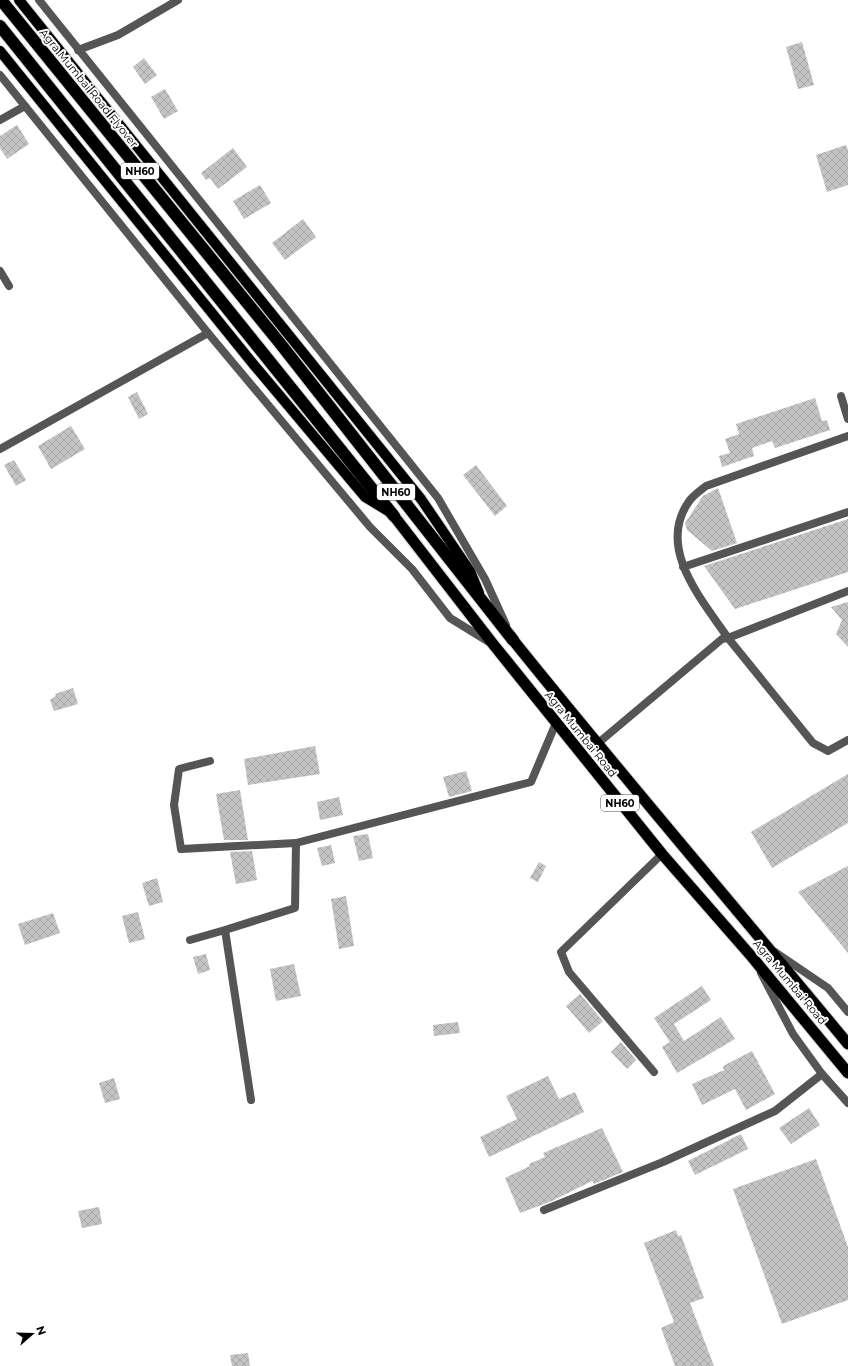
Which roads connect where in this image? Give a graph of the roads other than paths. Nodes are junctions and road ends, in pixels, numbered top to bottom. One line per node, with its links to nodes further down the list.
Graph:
1 (1, 0): 22 (highway, Agra Mumbai Road Flyover / NH60)
2 (19, 0): 22 (main road)
3 (39, 0): 6 (street)
4 (178, 0): 6 (street)
5 (0, 26): 19 (highway, NH60)
6 (78, 50): 24 (street)
7 (0, 51): 19 (main road)
8 (0, 76): 9 (street)
9 (25, 106): 10 (street); 13 (street)
10 (0, 120)
11 (0, 271): 12 (street)
12 (10, 286)
13 (208, 333): 17 (street); 25 (street)
14 (841, 396): 15 (street)
15 (848, 419)
16 (848, 436): 20 (street)
17 (0, 450)
18 (848, 512): 20 (street)
19 (394, 516): 25 (highway, Agra Mumbai Road / NH60)
20 (684, 567): 23 (street)
21 (848, 592): 23 (street)
22 (482, 603): 24 (highway, NH60)
23 (728, 638): 27 (street); 28 (street)
24 (513, 640): 28 (highway, Agra Mumbai Road / NH60)
25 (493, 644): 26 (highway, Agra Mumbai Road / NH60)
26 (556, 723): 30 (street); 31 (highway, Agra Mumbai Road / NH60)
27 (848, 740)
28 (597, 744): 34 (highway, Agra Mumbai Road / NH60)
29 (210, 761): 30 (street)
30 (296, 843): 32 (street)
31 (662, 854): 35 (highway, Agra Mumbai Road / NH60); 38 (street)
32 (225, 930): 33 (street); 41 (street)
33 (190, 940)
34 (770, 948): 36 (street); 37 (highway, Agra Mumbai Road / NH60)
35 (752, 957): 39 (highway, Agra Mumbai Road / NH60); 40 (street)
36 (848, 1012)
37 (848, 1044)
38 (654, 1072)
39 (848, 1073)
40 (822, 1074): 42 (street); 43 (street)
41 (251, 1100)
42 (848, 1103)
43 (544, 1210)

